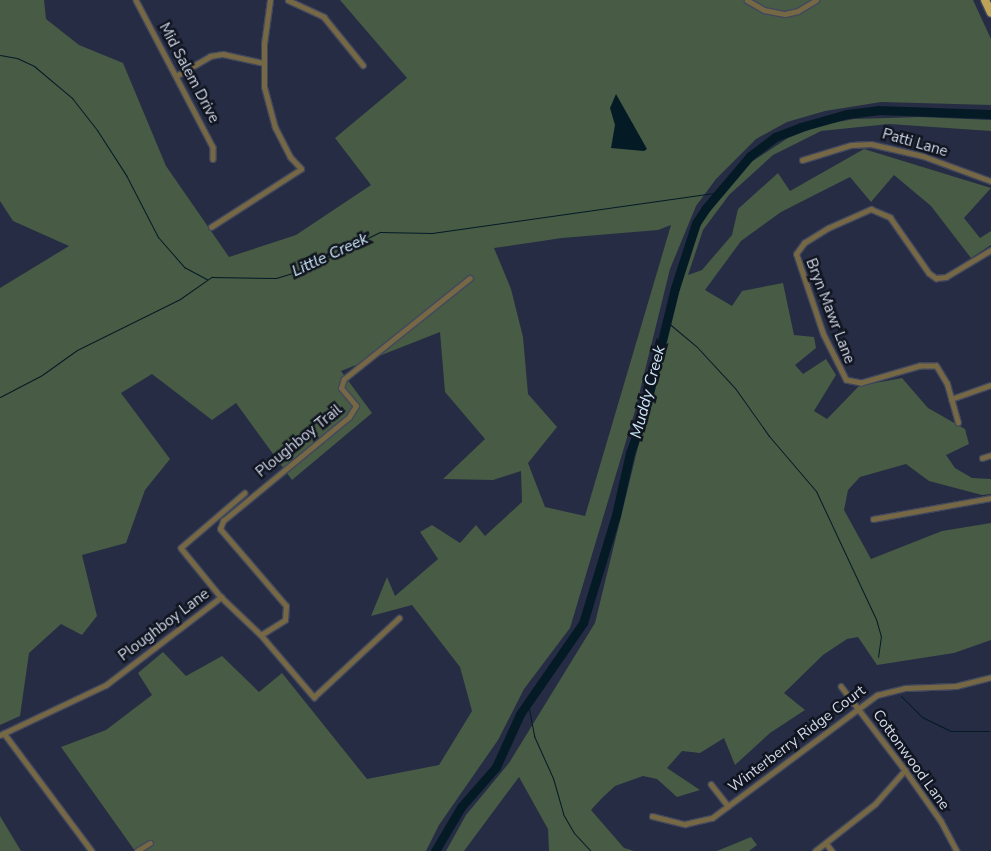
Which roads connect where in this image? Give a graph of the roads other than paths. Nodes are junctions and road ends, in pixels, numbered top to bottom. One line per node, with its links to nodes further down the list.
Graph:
1 (136, 0): 10 (street, Mid Salem Drive)
2 (270, 0): 8 (street)
3 (288, 0): 9 (street)
4 (747, 0): 5 (street)
5 (816, 0)
6 (985, 0): 7 (main road)
7 (991, 13)
8 (264, 62): 10 (street); 14 (street)
9 (363, 65)
10 (176, 76): 11 (street, Mid Salem Drive)
11 (213, 159)
12 (802, 160): 13 (street, Patti Lane)
13 (991, 181)
14 (211, 226)
15 (991, 250): 18 (street, Bryn Mawr Lane)
16 (470, 278): 27 (street, Ploughboy Trail)
17 (991, 385): 18 (street)
18 (951, 399): 19 (street, Bryn Mawr Lane)
19 (958, 423)
20 (991, 455): 21 (street)
21 (982, 458)
22 (245, 493): 25 (street)
23 (991, 498): 24 (street)
24 (873, 519)
25 (221, 598): 27 (street, Ploughboy Lane); 31 (street, Ploughboy Lane)
26 (399, 618): 27 (street, Ploughboy Lane)
27 (261, 636)
28 (991, 677): 30 (street, Winterberry Ridge Court)
29 (841, 686): 30 (street, Cottonwood Lane)
30 (857, 707): 32 (street, Cottonwood Lane); 34 (street, Winterberry Ridge Court)
31 (2, 734): 38 (street)
32 (905, 770): 37 (street); 42 (street, Cottonwood Lane)
33 (711, 784): 34 (street)
34 (728, 806): 35 (street, Winterberry Ridge Court)
35 (652, 816)
36 (150, 843): 39 (street)
37 (826, 843): 40 (street); 41 (street)
38 (92, 851)
39 (136, 851)
40 (815, 851)
41 (832, 851)
42 (957, 851)

